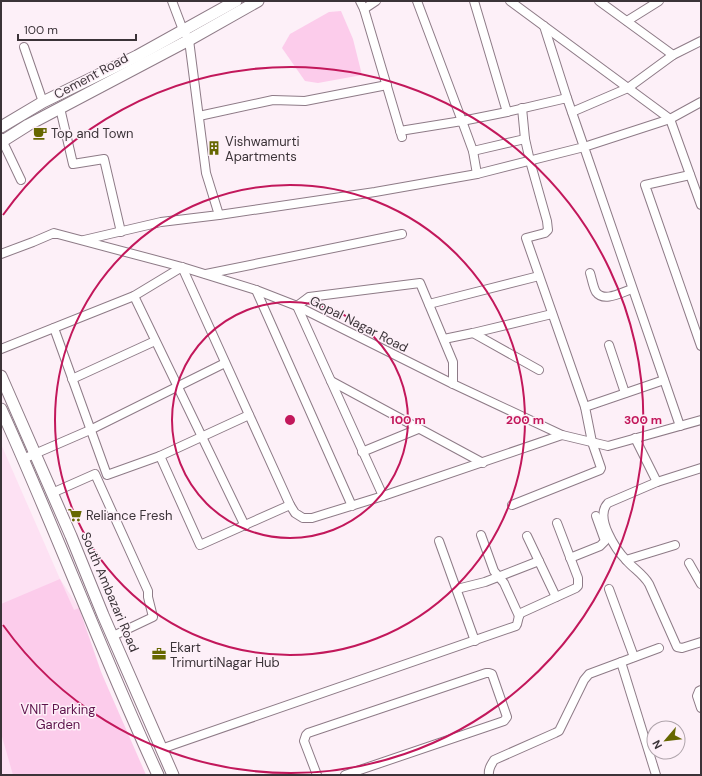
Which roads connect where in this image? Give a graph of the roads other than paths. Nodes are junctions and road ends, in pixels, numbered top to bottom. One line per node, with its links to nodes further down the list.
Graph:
1 (172, 1): 13 (street)
2 (236, 1): 13 (main road, Cement Road)
3 (258, 1): 13 (main road, Cement Road)
4 (376, 1): 10 (street)
5 (417, 1): 28 (street)
6 (474, 1): 24 (street)
7 (510, 1): 12 (street)
8 (599, 1): 11 (street)
9 (659, 1): 11 (street)
10 (362, 5): 17 (street)
11 (627, 22): 16 (street)
12 (544, 26): 18 (street); 19 (street)
13 (186, 35): 20 (main road, Cement Road); 22 (main road, Cement Road); 26 (street)
14 (701, 41): 16 (street)
15 (24, 47): 20 (street)
16 (673, 55): 18 (street)
17 (386, 85): 26 (street); 28 (street)
18 (628, 88): 25 (street); 27 (street)
19 (567, 98): 23 (street); 25 (street)
20 (43, 102): 29 (main road, Cement Road)
21 (701, 102): 27 (street)
22 (60, 108): 31 (main road, Cement Road); 40 (street)
23 (522, 108): 24 (street); 30 (street)
24 (508, 112): 28 (street)
25 (572, 112): 32 (street)
26 (199, 116): 39 (street)
27 (670, 119): 32 (street); 36 (street)
28 (462, 121): 33 (street)
29 (1, 127)
30 (525, 139): 33 (street); 34 (street)
31 (1, 140): 37 (street)
32 (584, 147): 34 (street); 48 (street)
33 (473, 151): 35 (street)
34 (530, 161): 35 (street); 47 (street)
35 (477, 174): 39 (street)
36 (690, 175): 38 (street); 59 (street)
37 (21, 180)
38 (701, 205)
39 (219, 215): 40 (street)
40 (121, 232): 42 (street)
41 (402, 234): 46 (street)
42 (83, 240): 43 (street, Gopal Nagar Road); 44 (street, Gopal Nagar Road)
43 (1, 254)
44 (182, 267): 46 (street, Gopal Nagar Road); 50 (street); 61 (street)
45 (590, 273): 48 (street)
46 (205, 274): 49 (street, Gopal Nagar Road)
47 (539, 276): 51 (street); 53 (street)
48 (632, 289): 65 (street)
49 (256, 290): 52 (street, Gopal Nagar Road); 92 (street)
50 (134, 296): 54 (street); 57 (street)
51 (429, 304): 52 (street); 56 (street)
52 (297, 306): 66 (street); 67 (street, Gopal Nagar Road)
53 (552, 314): 55 (street); 70 (street)
54 (54, 328): 60 (street); 64 (street)
55 (472, 333): 56 (street); 62 (street)
56 (444, 339): 67 (street)
57 (155, 341): 64 (street); 68 (street)
58 (609, 345): 69 (street)
59 (701, 346)
60 (1, 349)
61 (225, 363): 68 (street); 72 (street)
62 (539, 370)
63 (1, 376): 82 (main road, South Ambazari Road)
64 (72, 379): 76 (street)
65 (664, 380): 69 (street); 74 (street)
66 (330, 381): 75 (street); 81 (street)
67 (453, 384): 77 (street, Gopal Nagar Road)
68 (178, 387): 76 (street); 78 (street)
69 (625, 393): 70 (street)
70 (585, 407): 80 (street)
71 (1, 409): 84 (main road)
72 (249, 415): 78 (street); 90 (street)
73 (701, 420): 74 (street, Gopal Nagar Road)
74 (680, 426): 79 (street, Gopal Nagar Road)
75 (418, 429): 81 (street); 85 (street)
76 (90, 430): 82 (street); 83 (street)
77 (562, 435): 80 (street, Gopal Nagar Road); 85 (street)
78 (202, 438): 83 (street); 95 (street)
79 (635, 438): 80 (street, Gopal Nagar Road); 87 (street)
80 (592, 442): 91 (street)
81 (362, 452): 89 (street)
82 (34, 454): 84 (street); 88 (main road, South Ambazari Road)
83 (160, 456): 95 (street)
84 (23, 459): 119 (main road)
85 (483, 463): 89 (street)
86 (701, 468): 87 (street)
87 (657, 482): 101 (street)
88 (52, 492): 110 (main road, South Ambazari Road); 110 (street)
89 (383, 496): 92 (street)
90 (290, 505): 92 (street); 95 (street)
91 (512, 505)
92 (352, 506)
93 (596, 516): 100 (street)
94 (557, 523): 100 (street)
95 (244, 526)
96 (481, 535): 104 (street)
97 (527, 536): 102 (street)
98 (439, 540): 106 (street)
99 (675, 546): 101 (street)
100 (570, 558): 108 (street)
101 (626, 560): 112 (street)
102 (539, 562): 104 (street); 108 (street)
103 (690, 563): 105 (street)
104 (499, 576): 106 (street); 109 (street)
105 (701, 584)
106 (457, 589): 111 (street)
107 (609, 589): 114 (street)
108 (556, 597): 109 (street)
109 (519, 616): 111 (street)
110 (113, 636): 118 (main road, South Ambazari Road)
111 (475, 641): 118 (street)
112 (701, 642)
113 (659, 648): 114 (street)
114 (634, 657): 115 (street)
115 (621, 662): 123 (street); 124 (street)
116 (701, 690): 117 (street)
117 (701, 708)
118 (161, 749): 120 (main road, South Ambazari Road)
119 (158, 775)
120 (173, 775)
121 (317, 775): 122 (street)
122 (345, 775)
123 (489, 775)
124 (656, 775)

